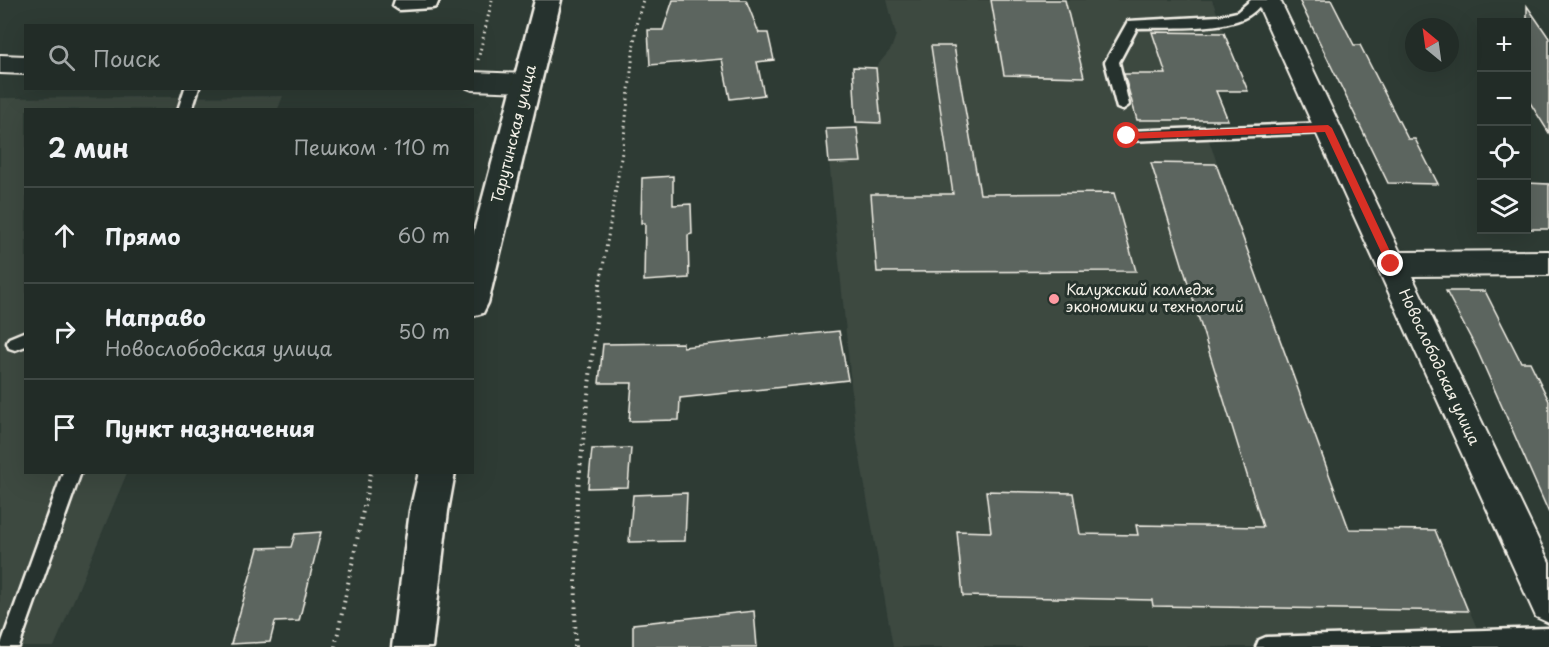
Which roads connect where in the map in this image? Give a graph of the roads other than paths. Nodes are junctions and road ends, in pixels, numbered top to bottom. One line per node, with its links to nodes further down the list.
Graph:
1 (401, 0): 2 (lane)
2 (433, 0)
3 (548, 0): 9 (main road, Тарутинская улица)
4 (1259, 0): 11 (lane)
5 (1268, 0): 13 (street, Новослободская улица)
6 (0, 64): 7 (street)
7 (24, 65)
8 (474, 75): 9 (street)
9 (527, 83): 17 (main road, Тарутинская улица)
10 (191, 90): 12 (lane)
11 (1122, 105)
12 (186, 108)
13 (1328, 128): 14 (lane); 16 (street, Новослободская улица)
14 (1127, 136)
15 (1549, 263): 16 (street)
16 (1391, 264): 20 (street, Новослободская улица)
17 (474, 295)
18 (71, 474): 22 (lane)
19 (437, 474): 23 (main road)
20 (1549, 604)
21 (1549, 638): 24 (lane)
22 (9, 647)
23 (412, 647)
24 (1266, 647)

